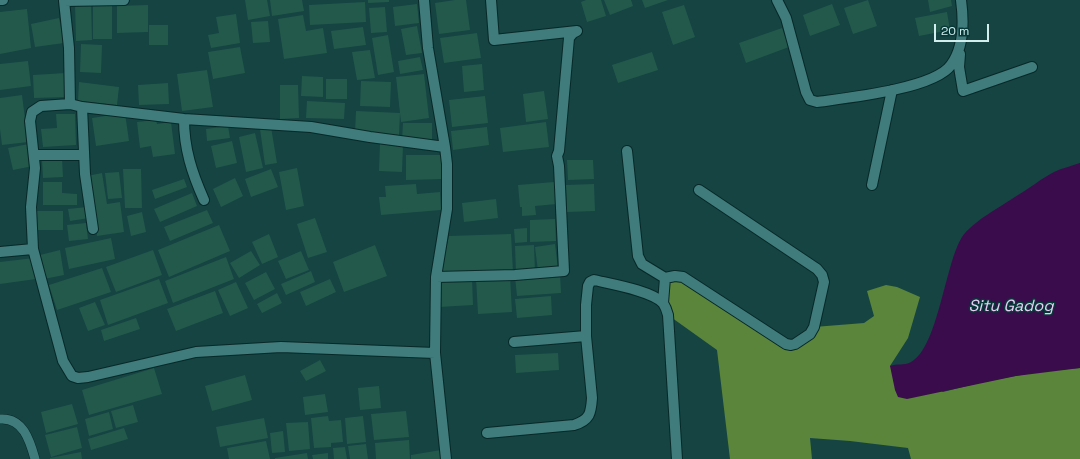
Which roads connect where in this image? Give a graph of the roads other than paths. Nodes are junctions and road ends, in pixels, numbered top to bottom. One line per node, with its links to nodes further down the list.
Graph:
1 (61, 0): 2 (street); 10 (street)
2 (124, 0)
3 (424, 0): 13 (street)
4 (491, 0): 23 (street)
5 (777, 0): 9 (street)
6 (961, 0): 7 (street)
7 (960, 44): 8 (street); 9 (street)
8 (1032, 67)
9 (892, 90): 17 (street)
10 (70, 104): 11 (street); 15 (street)
11 (82, 107): 12 (street); 16 (street)
12 (184, 118): 13 (street); 19 (street)
13 (445, 148): 23 (street)
14 (627, 151): 24 (street)
15 (34, 155): 16 (street); 21 (street)
16 (84, 155): 20 (street)
17 (872, 185)
18 (699, 190): 24 (street)
19 (204, 200)
20 (93, 229)
21 (33, 248): 22 (street); 28 (street)
22 (0, 252)
23 (436, 277): 28 (street)
24 (665, 278): 25 (street)
25 (663, 303): 26 (street); 33 (street)
26 (586, 336): 27 (street); 30 (street)
27 (514, 342)
28 (435, 353): 32 (street)
29 (0, 419): 31 (lane)
30 (487, 433)
31 (35, 459)
32 (446, 459)
33 (678, 459)

